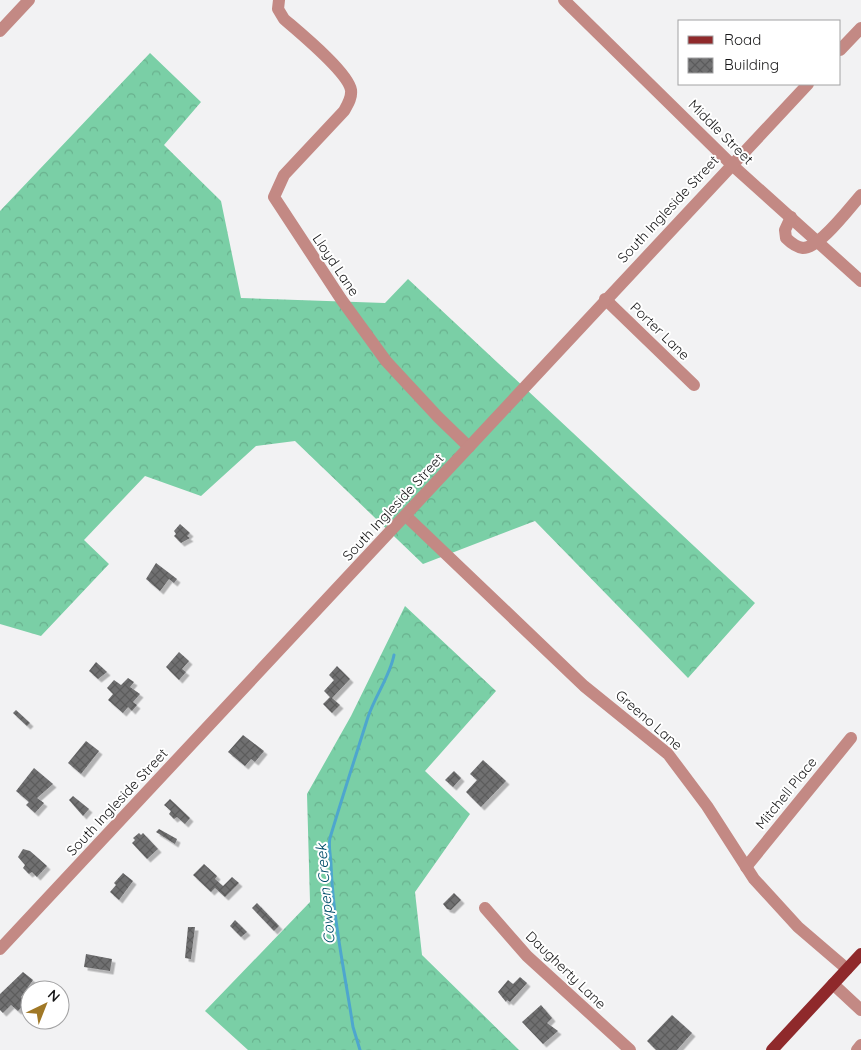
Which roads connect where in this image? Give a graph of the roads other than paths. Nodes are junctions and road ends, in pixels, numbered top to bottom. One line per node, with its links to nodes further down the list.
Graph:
1 (29, 0): 5 (street)
2 (279, 0): 15 (street, Lloyd Lane)
3 (564, 0): 8 (street, Middle Street)
4 (861, 28): 6 (street)
5 (0, 31)
6 (841, 49)
7 (807, 85): 8 (street, South Ingleside Street)
8 (731, 164): 10 (street, Middle Street); 13 (street, South Ingleside Street)
9 (861, 195): 11 (street)
10 (791, 217): 11 (street, Middle Street); 11 (street)
11 (818, 242): 12 (street, Middle Street)
12 (861, 281)
13 (605, 299): 14 (street, Porter Lane); 15 (street, South Ingleside Street)
14 (694, 385)
15 (470, 447): 16 (street, South Ingleside Street)
16 (406, 516): 18 (street, Greeno Lane); 20 (street, South Ingleside Street)
17 (850, 738): 18 (street, Mitchell Place)
18 (746, 867): 22 (street, Greeno Lane)
19 (485, 908): 25 (street, Daugherty Lane)
20 (0, 949)
21 (861, 954): 22 (main road)
22 (847, 969): 23 (main road)
23 (833, 984): 24 (street); 26 (main road)
24 (861, 1010)
25 (630, 1050)
26 (772, 1050)

